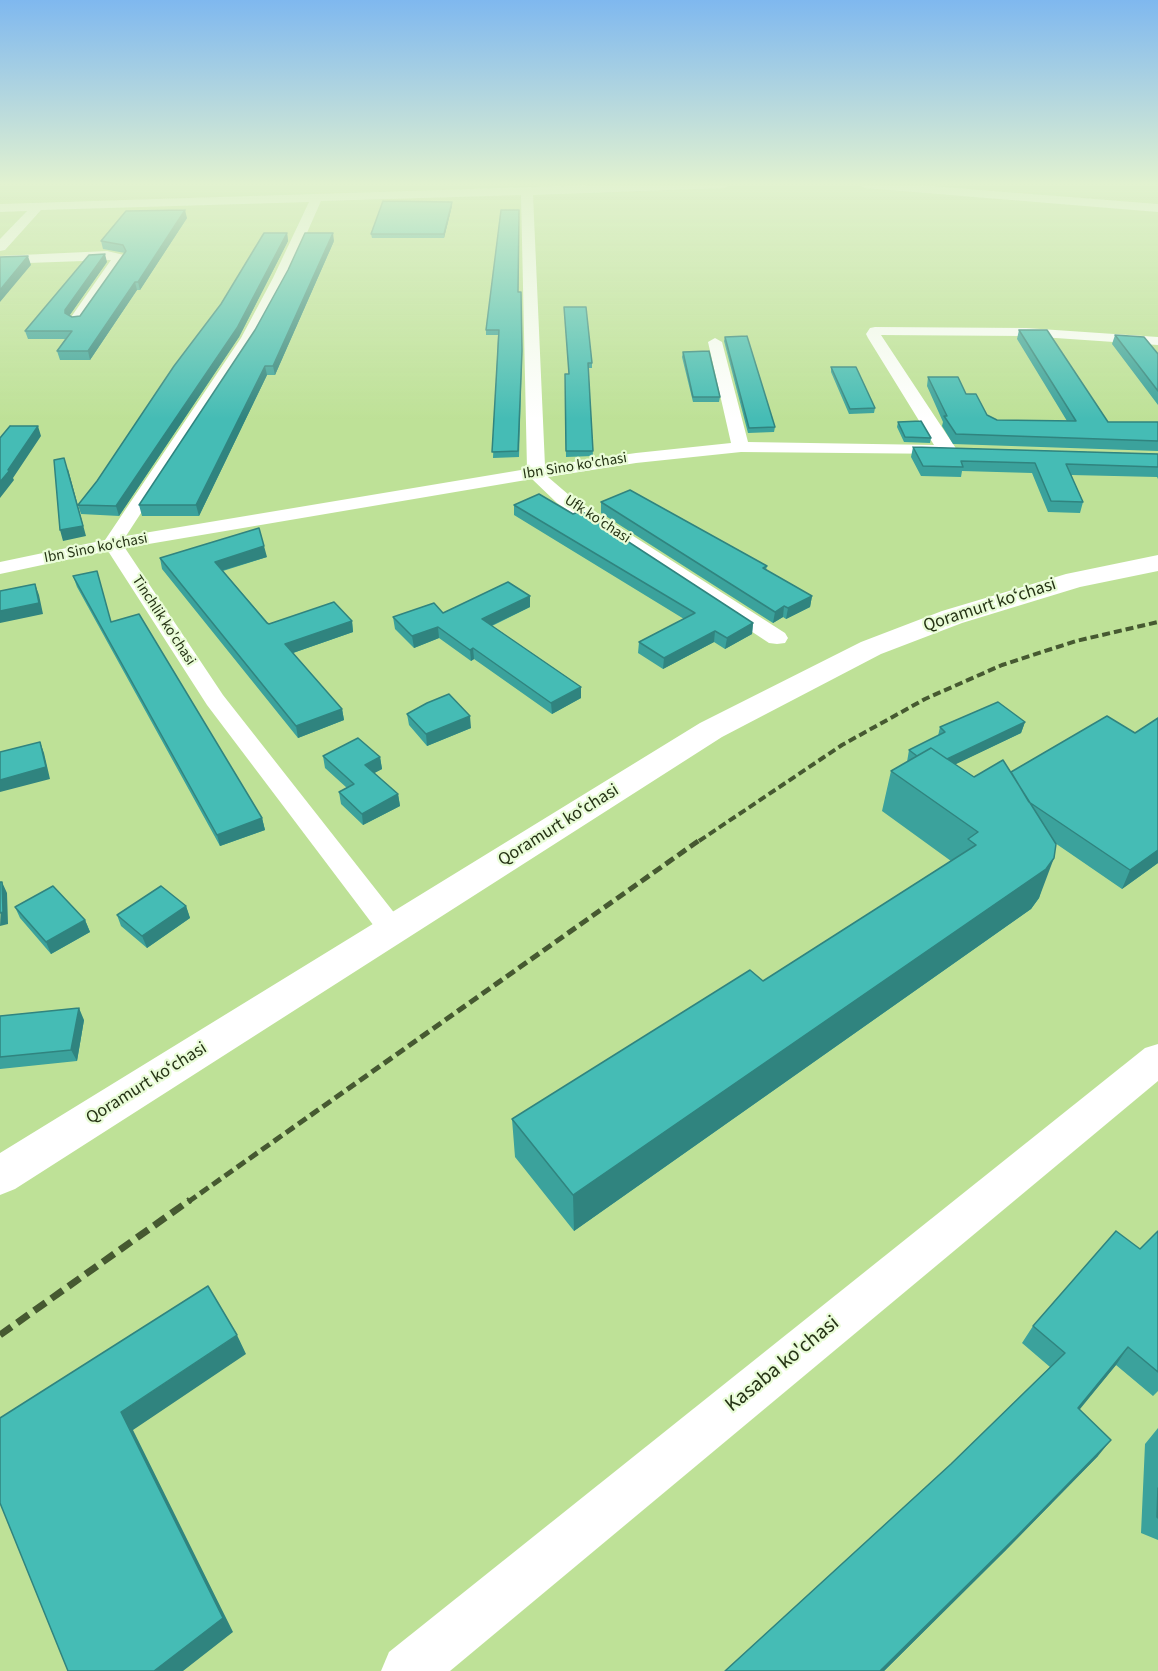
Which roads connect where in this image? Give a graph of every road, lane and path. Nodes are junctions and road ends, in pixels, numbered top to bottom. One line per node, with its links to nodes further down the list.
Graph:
1 (116, 263): 4 (street)
2 (287, 263): 11 (street)
3 (529, 263): 10 (street)
4 (76, 320)
5 (1158, 341): 8 (street)
6 (715, 342): 7 (street)
7 (741, 447): 8 (street, Ibn Sino ko'chasi); 10 (street, Ibn Sino ko'chasi)
8 (946, 450): 9 (street, Ibn Sino ko'chasi)
9 (969, 451)
10 (536, 473): 11 (street, Ibn Sino ko'chasi); 15 (street, Ufk ko'chasi)
11 (113, 544): 14 (street, Ibn Sino ko'chasi); 16 (street, Tinchlik ko'chasi)
12 (1158, 558): 16 (main road, Qoramurt koʻchasi)
13 (1158, 563): 16 (main road, Qoramurt koʻchasi)
14 (0, 568)
15 (777, 638)
16 (390, 927): 18 (main road, Qoramurt koʻchasi); 19 (main road, Qoramurt koʻchasi)
17 (1158, 1059): 20 (street, Kasaba ko'chasi)
18 (0, 1165)
19 (0, 1176)
20 (408, 1671)

